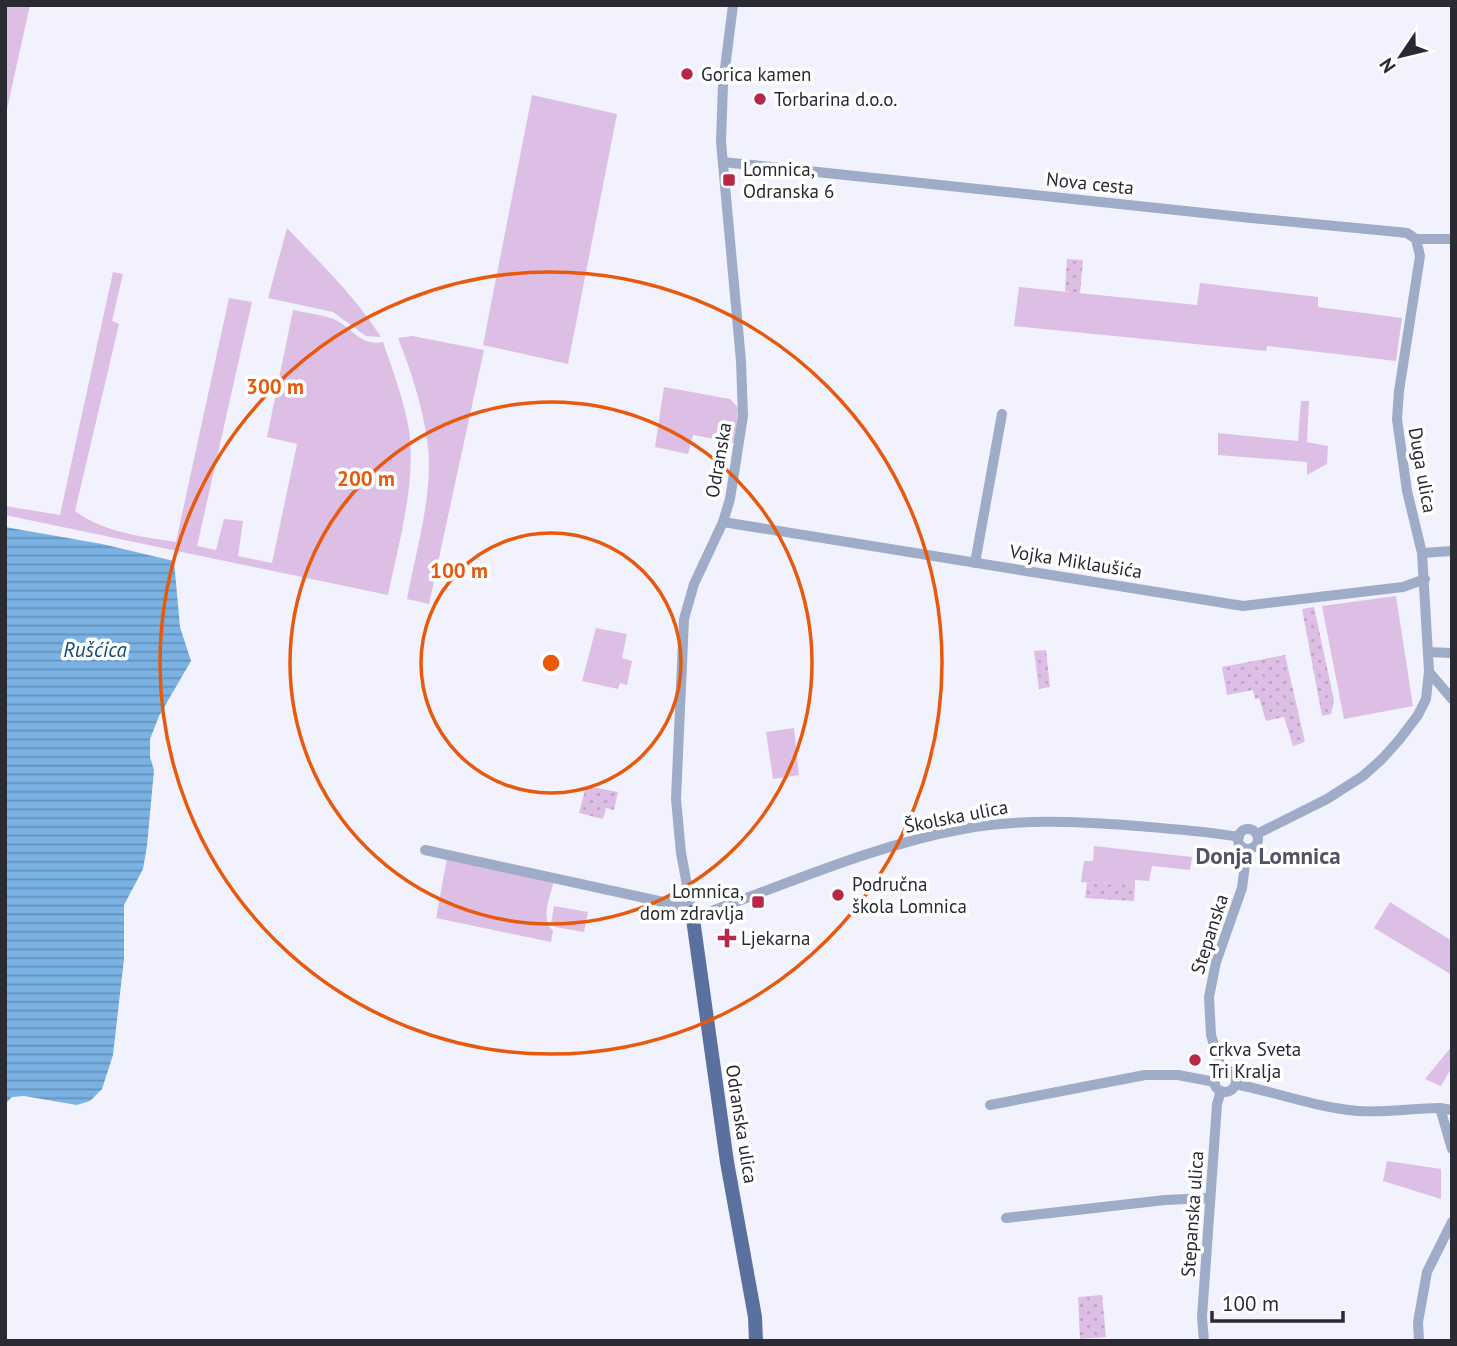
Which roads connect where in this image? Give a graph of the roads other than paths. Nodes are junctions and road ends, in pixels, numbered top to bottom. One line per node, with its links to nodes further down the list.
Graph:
1 (733, 5): 2 (street, Odranska)
2 (723, 162): 4 (street, Nova cesta); 6 (street, Odranska)
3 (1452, 239): 4 (street, Nova cesta)
4 (1416, 240): 8 (street, Duga ulica)
5 (1002, 414): 9 (street)
6 (723, 522): 9 (street, Vojka Miklaušića); 21 (street, Odranska)
7 (1452, 551): 8 (street)
8 (1422, 553): 10 (street, Duga ulica)
9 (975, 563): 11 (street, Vojka Miklaušića)
10 (1424, 579): 11 (street, Vojka Miklaušića); 12 (street, Duga ulica)
11 (1403, 587): 12 (street)
12 (1427, 602): 13 (street, Duga ulica)
13 (1428, 652): 14 (street); 15 (street, Duga ulica)
14 (1452, 653)
15 (1429, 671): 16 (street); 17 (street, Školska ulica)
16 (1452, 699)
17 (1257, 834): 18 (street, Školska ulica); 19 (street, Školska ulica)
18 (1238, 837): 19 (street); 21 (street, Školska ulica)
19 (1247, 849): 22 (street, Stepanska)
20 (425, 850): 21 (street)
21 (692, 910): 32 (main road, Odranska ulica)
22 (1222, 1071): 23 (street); 24 (street)
23 (1236, 1084): 24 (street); 26 (street)
24 (1218, 1087): 25 (street); 29 (street, Stepanska ulica)
25 (990, 1105)
26 (1440, 1108): 27 (street); 28 (street)
27 (1452, 1110)
28 (1452, 1149)
29 (1209, 1198): 30 (street); 33 (street, Stepanska ulica)
30 (1006, 1218)
31 (1452, 1222): 34 (street)
32 (756, 1341)
33 (1204, 1341)
34 (1419, 1341)

